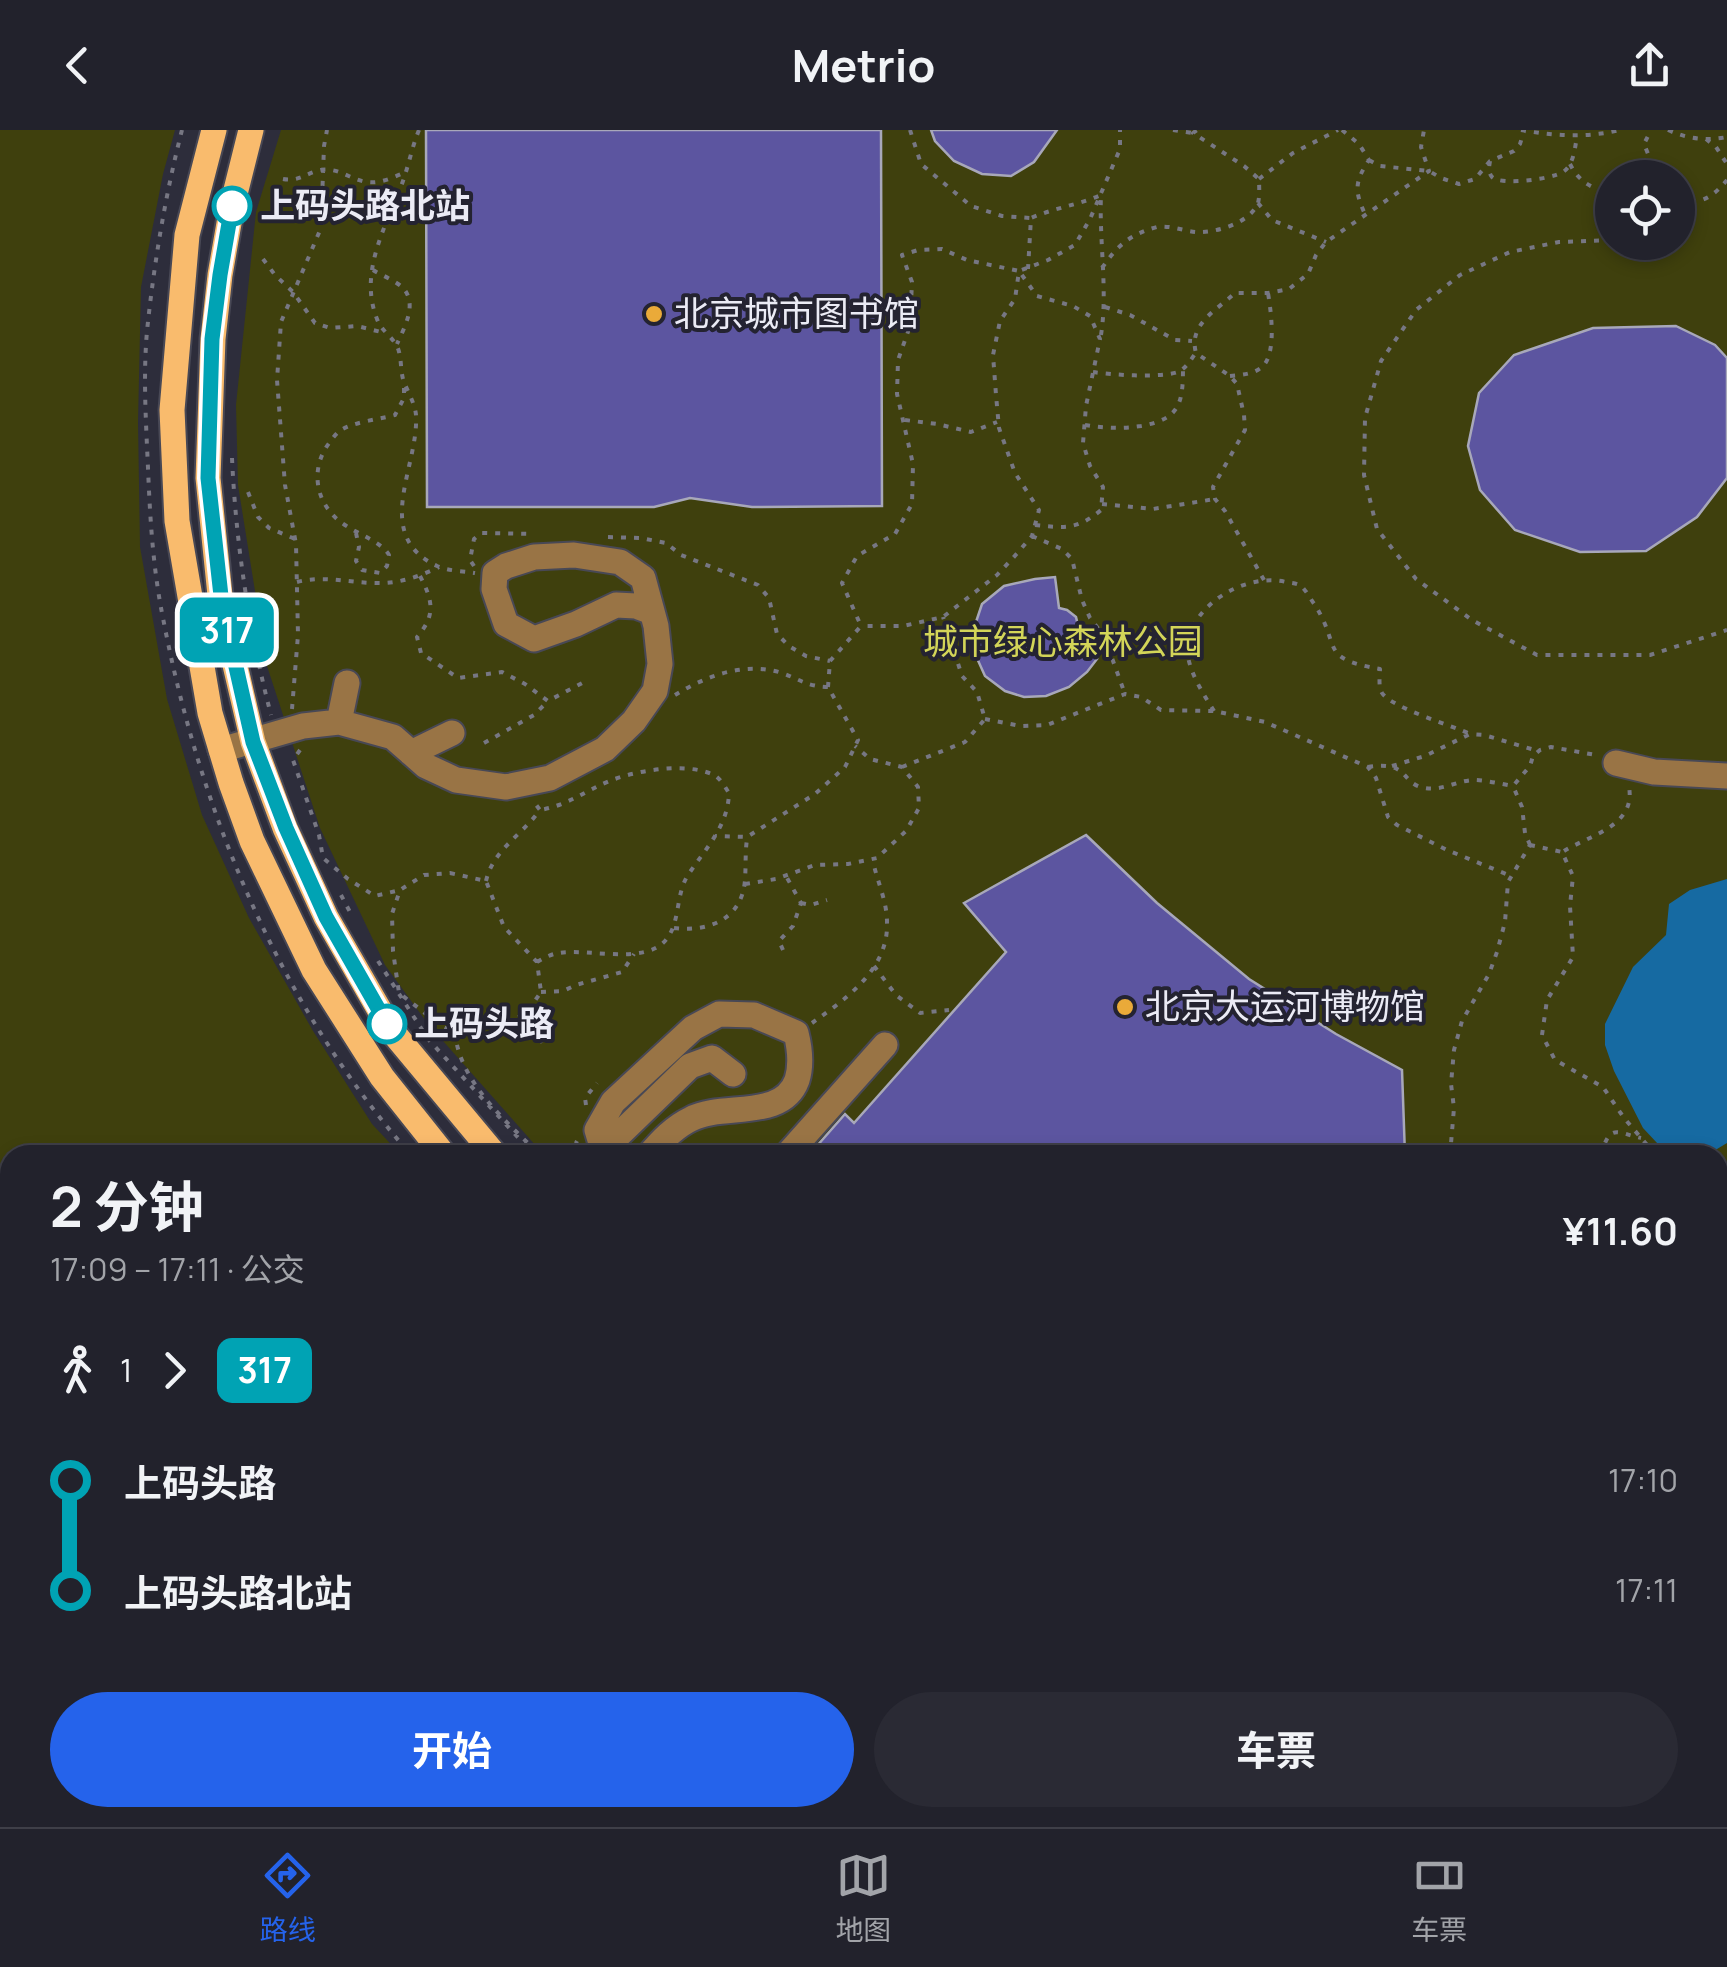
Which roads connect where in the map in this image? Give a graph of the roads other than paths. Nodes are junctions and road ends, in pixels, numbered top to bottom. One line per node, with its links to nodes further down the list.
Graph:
1 (214, 130): 8 (main road)
2 (251, 130): 7 (main road)
3 (652, 612): 3 (street); 9 (street)
4 (347, 682): 5 (street)
5 (339, 722): 7 (street); 9 (street)
6 (452, 733): 9 (street)
7 (265, 739): 8 (street); 15 (main road)
8 (221, 750): 14 (main road)
9 (411, 752)
10 (1616, 763): 11 (street)
11 (1727, 776)
12 (885, 1046): 19 (street)
13 (733, 1074): 17 (street)
14 (436, 1145)
15 (487, 1145)
16 (601, 1145): 18 (street)
17 (611, 1145)
18 (658, 1145)
19 (796, 1145)

